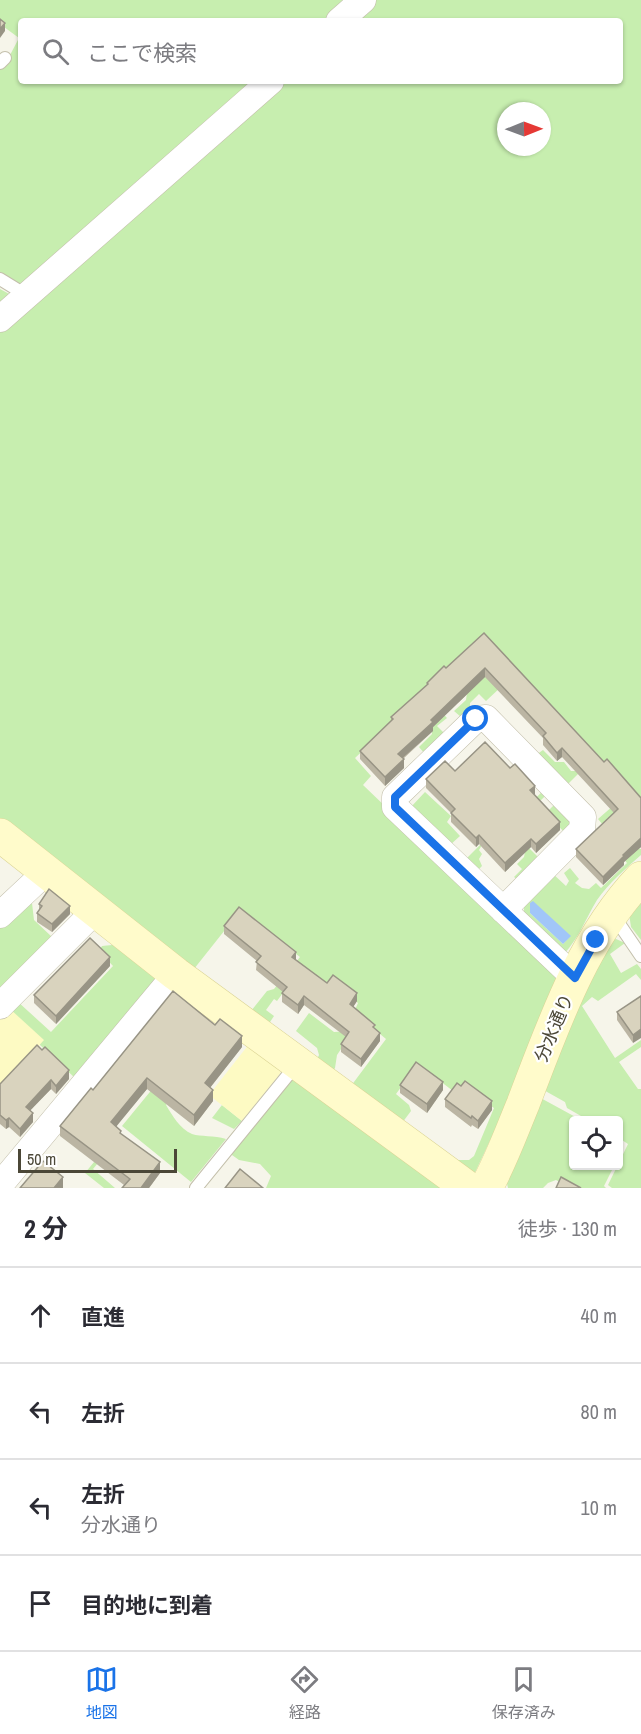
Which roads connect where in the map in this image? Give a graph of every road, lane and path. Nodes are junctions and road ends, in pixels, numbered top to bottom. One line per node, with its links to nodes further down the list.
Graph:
1 (363, 0): 2 (street)
2 (342, 18)
3 (268, 84): 5 (street)
4 (0, 279): 5 (lane)
5 (26, 295): 6 (street)
6 (0, 319)
7 (0, 835): 8 (street)
8 (47, 871): 10 (street); 13 (street)
9 (641, 878): 12 (street, 分水通り)
10 (96, 910): 15 (street); 17 (street)
11 (503, 910): 11 (street); 16 (street)
12 (612, 914): 14 (lane); 16 (street, 分水通り)
13 (0, 915)
14 (641, 956)
15 (176, 974): 18 (street); 19 (street)
16 (575, 978): 22 (street, 分水通り)
17 (0, 1006)
18 (297, 1063): 20 (lane); 21 (street)
19 (0, 1185)
20 (196, 1188)
21 (468, 1188)
22 (486, 1188)

